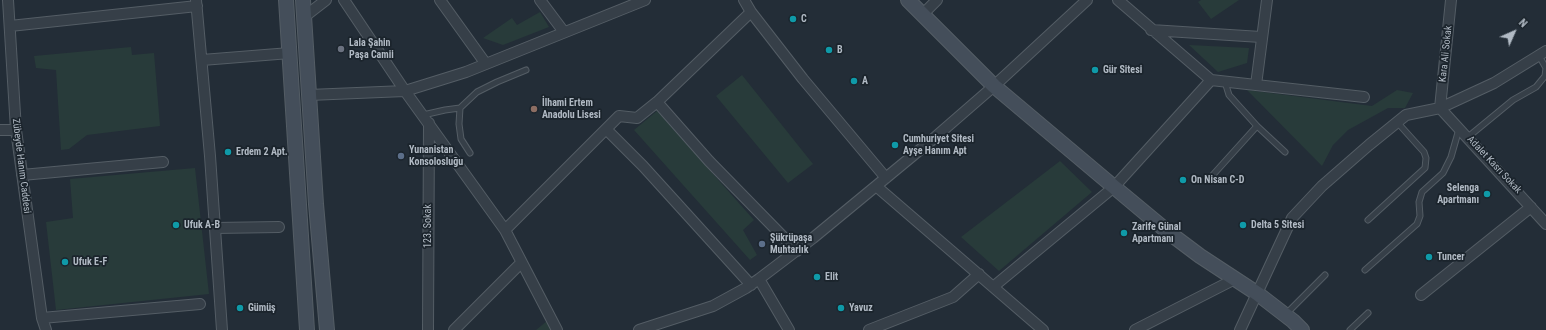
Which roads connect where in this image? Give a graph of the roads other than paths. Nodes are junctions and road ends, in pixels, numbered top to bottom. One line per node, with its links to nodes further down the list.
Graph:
1 (8, 0): 20 (street, Zübeyde Hanım Caddesi)
2 (286, 0): 24 (main road)
3 (303, 0): 19 (main road)
4 (326, 0): 19 (street)
5 (344, 0): 33 (street)
6 (440, 0): 27 (street)
7 (540, 0): 22 (street)
8 (644, 0): 22 (street)
9 (744, 0): 17 (street)
10 (908, 0): 18 (main road)
11 (937, 0): 18 (street)
12 (1118, 0): 21 (street)
13 (1267, 0): 23 (street)
14 (1451, 0): 38 (street, Kara Ali Sokak)
15 (1081, 2): 32 (street)
16 (196, 3): 20 (street); 26 (street)
17 (751, 12): 36 (street); 52 (street)
18 (922, 15): 32 (main road)
19 (304, 16): 34 (main road)
20 (10, 26): 45 (street, Zübeyde Hanım Caddesi)
21 (1151, 30): 23 (street); 29 (street)
22 (564, 32): 27 (street)
23 (1261, 37): 31 (street)
24 (290, 53): 26 (street); 78 (main road)
25 (1542, 54): 38 (street); 46 (lane)
26 (202, 60): 59 (street)
27 (486, 64): 33 (street)
28 (526, 70): 37 (lane)
29 (1211, 80): 30 (street); 54 (street)
30 (1225, 82): 31 (street); 41 (lane)
31 (1256, 85): 35 (street)
32 (994, 86): 52 (street); 54 (main road)
33 (405, 91): 34 (street); 39 (street)
34 (309, 95): 79 (main road)
35 (1364, 97)
36 (657, 102): 43 (street); 61 (street)
37 (460, 108): 39 (lane); 48 (lane)
38 (1440, 108): 40 (street); 42 (street, Adalet Kasrı Sokak)
39 (426, 119): 60 (street); 80 (street, 123. Sokak)
40 (1397, 122): 56 (lane); 69 (street)
41 (1257, 126): 47 (lane); 51 (lane)
42 (1459, 128): 46 (street, Adalet Kasrı Sokak); 63 (lane)
43 (606, 129): 60 (street); 67 (street)
44 (0, 130): 45 (street)
45 (16, 130): 50 (street, Zübeyde Hanım Caddesi)
46 (1468, 137): 55 (street, Adalet Kasrı Sokak)
47 (1285, 152)
48 (470, 153)
49 (163, 162): 50 (street)
50 (22, 175): 74 (street, Zübeyde Hanım Caddesi)
51 (1210, 177)
52 (886, 178): 53 (street)
53 (876, 186): 61 (street); 64 (street)
54 (1114, 187): 66 (main road); 68 (street)
55 (1531, 207): 57 (street, Adalet Kasrı Sokak); 70 (street)
56 (1368, 220)
57 (1545, 222)
58 (280, 227): 59 (street)
59 (214, 228): 77 (street)
60 (505, 230): 62 (street)
61 (797, 251): 67 (street)
62 (521, 263): 81 (street); 82 (street)
63 (1365, 270)
64 (979, 274): 68 (street); 85 (street)
65 (1325, 275): 73 (lane)
66 (1235, 279): 69 (main road); 87 (street)
67 (755, 282): 75 (street); 84 (street)
68 (993, 287): 86 (street)
69 (1258, 294): 73 (main road); 88 (street)
70 (1421, 295)
71 (200, 304): 74 (street)
72 (1368, 313): 90 (lane)
73 (1285, 315): 89 (main road)
74 (42, 318): 76 (street, Zübeyde Hanım Caddesi)
75 (669, 326): 83 (street)
76 (46, 330)
77 (222, 330)
78 (307, 330)
79 (327, 330)
80 (428, 330)
81 (454, 330)
82 (557, 330)
83 (639, 330)
84 (789, 330)
85 (869, 330)
86 (1043, 330)
87 (1135, 330)
88 (1240, 330)
89 (1302, 330)
90 (1350, 330)

